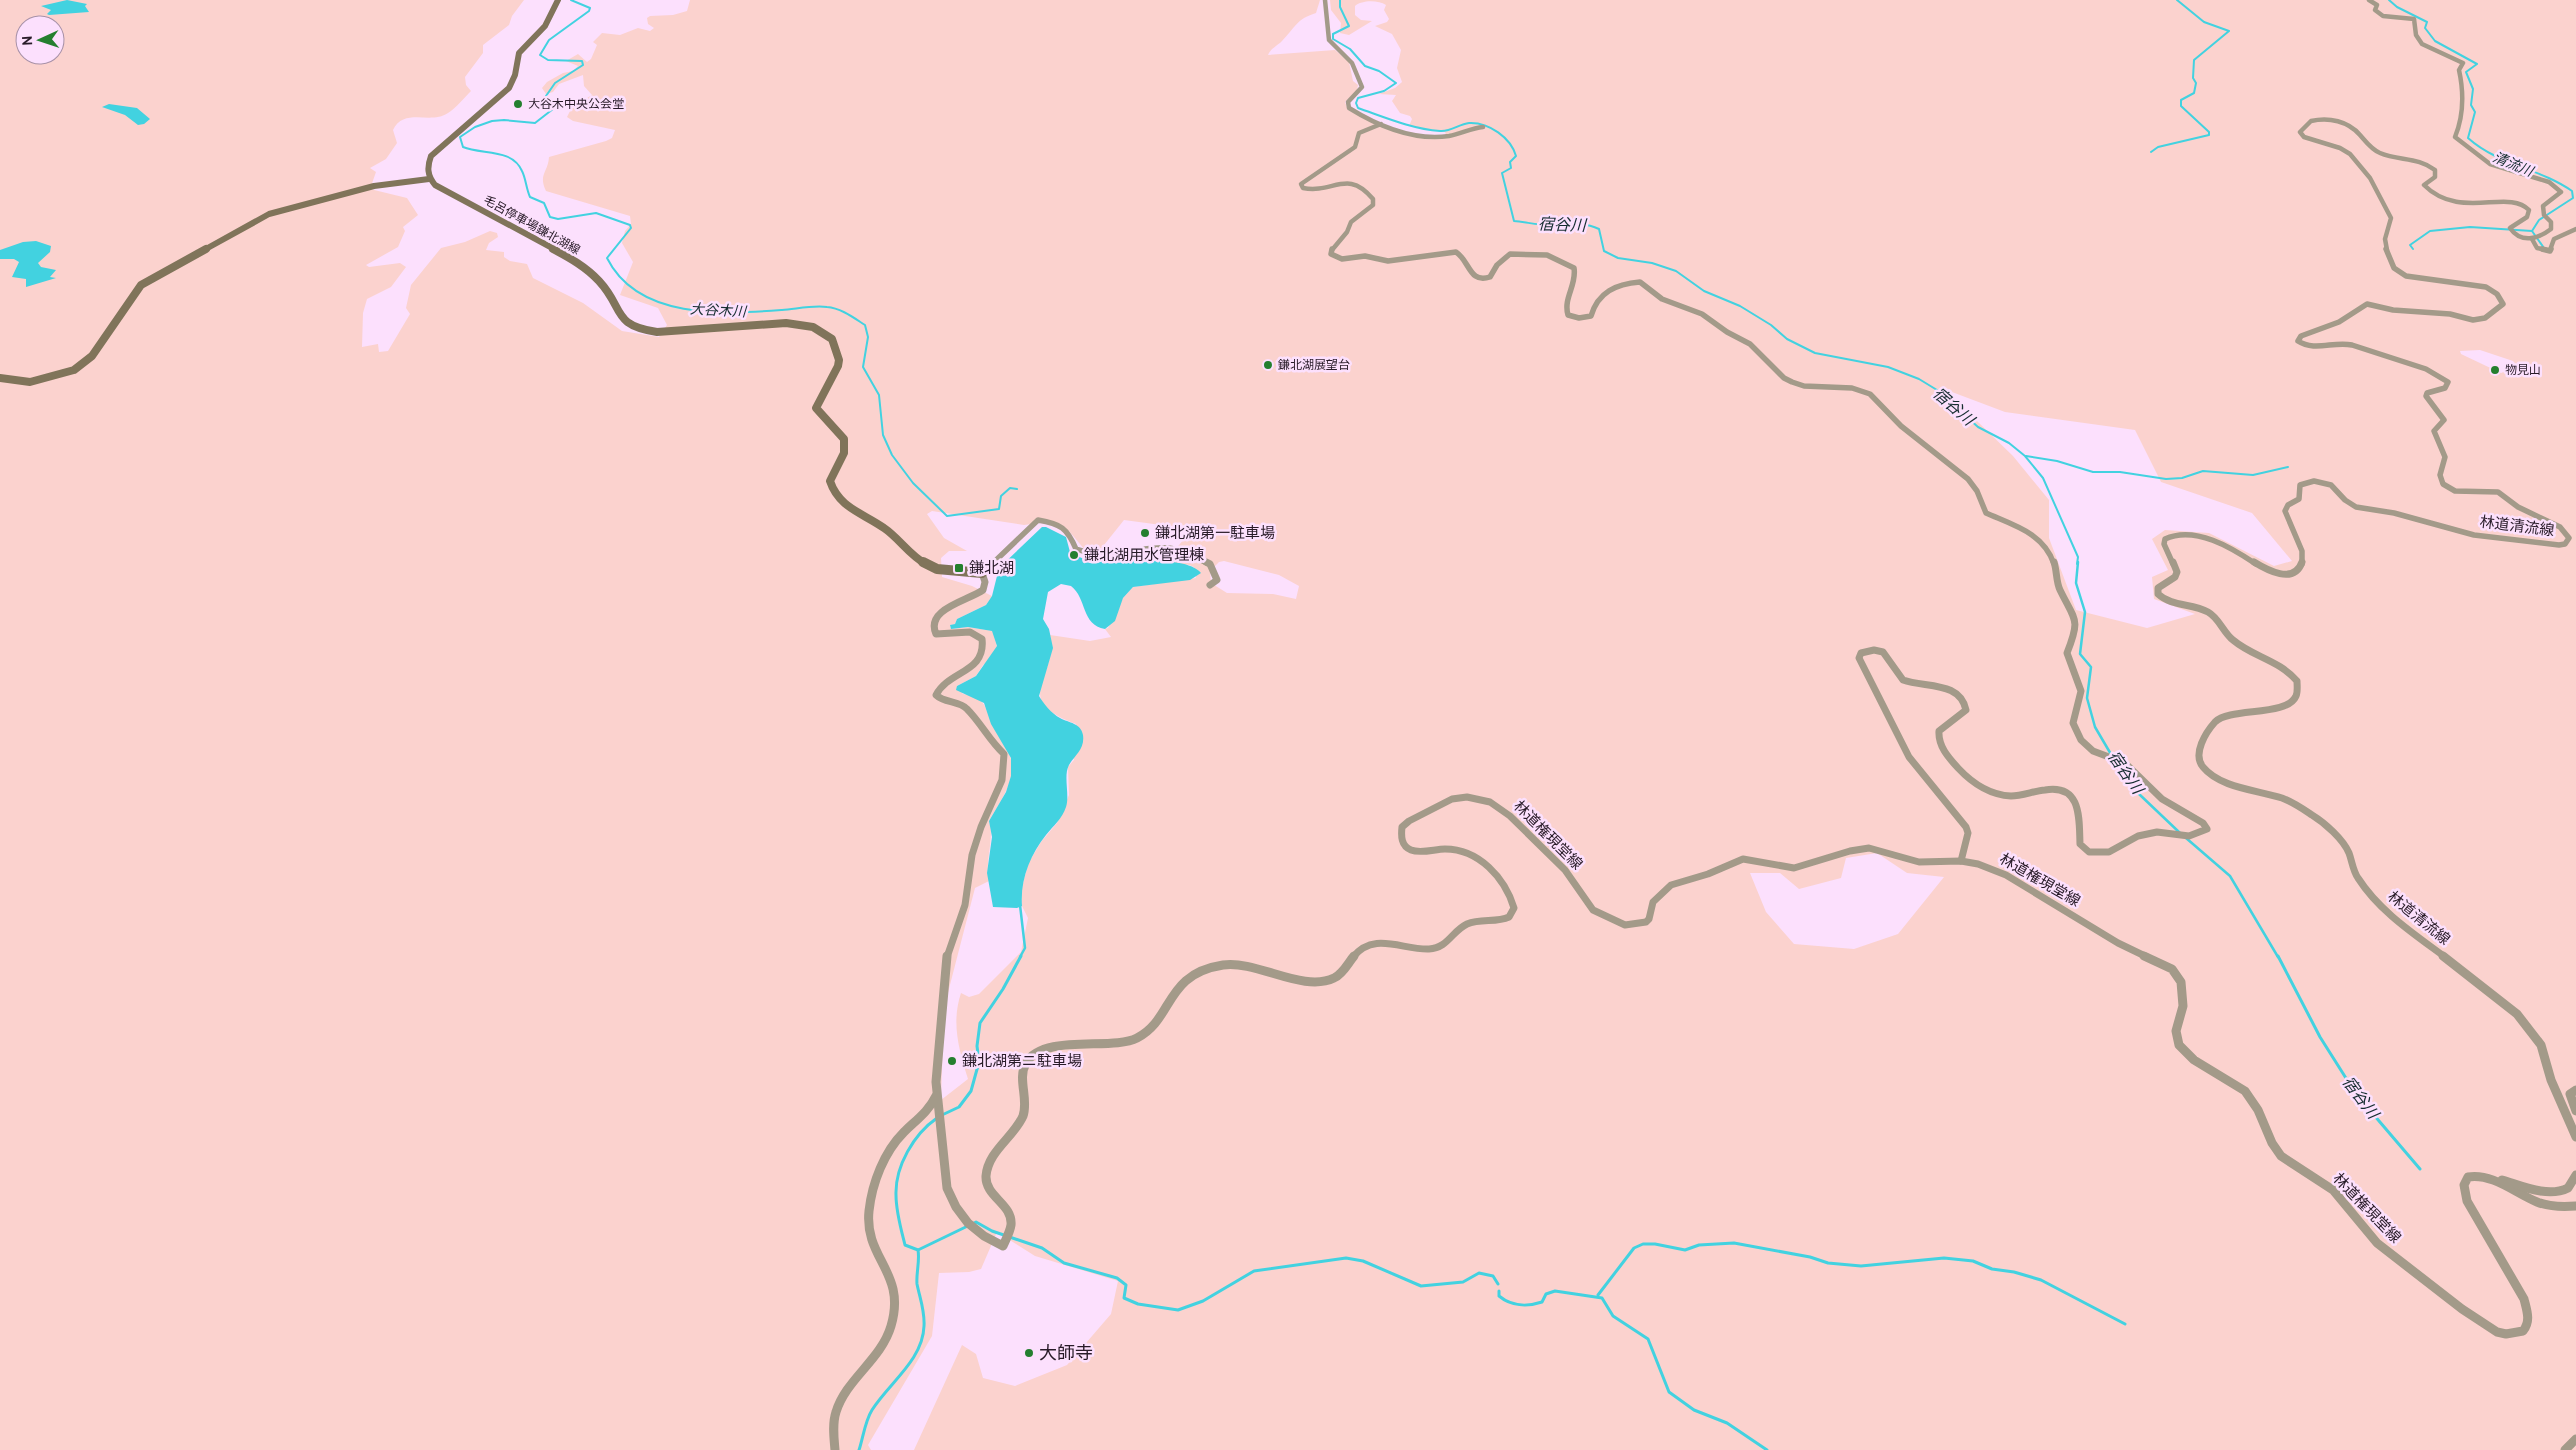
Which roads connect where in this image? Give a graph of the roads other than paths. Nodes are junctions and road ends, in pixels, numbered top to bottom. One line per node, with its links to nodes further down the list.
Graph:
1 (558, 0): 6 (main road)
2 (1325, 0): 4 (street)
3 (2368, 0): 8 (street)
4 (1381, 124): 5 (street); 12 (street)
5 (1483, 127)
6 (430, 180): 9 (main road); 10 (main road, 毛呂停車場鎌北湖線)
7 (2576, 229): 8 (street, 林道清流線)
8 (2532, 239): 16 (street, 林道清流線)
9 (0, 378)
10 (982, 573): 11 (street); 14 (street, 林道権現堂線)
11 (1210, 585)
12 (1961, 861): 14 (street, 林道権現堂線); 18 (street, 林道権現堂線)
13 (2576, 1090): 15 (street)
14 (937, 1096): 21 (street)
15 (2576, 1111)
16 (2576, 1137)
17 (2576, 1175): 18 (street)
18 (2488, 1176): 19 (street)
19 (2576, 1206)
20 (2576, 1439): 22 (street)
21 (835, 1450)
22 (2565, 1450)

